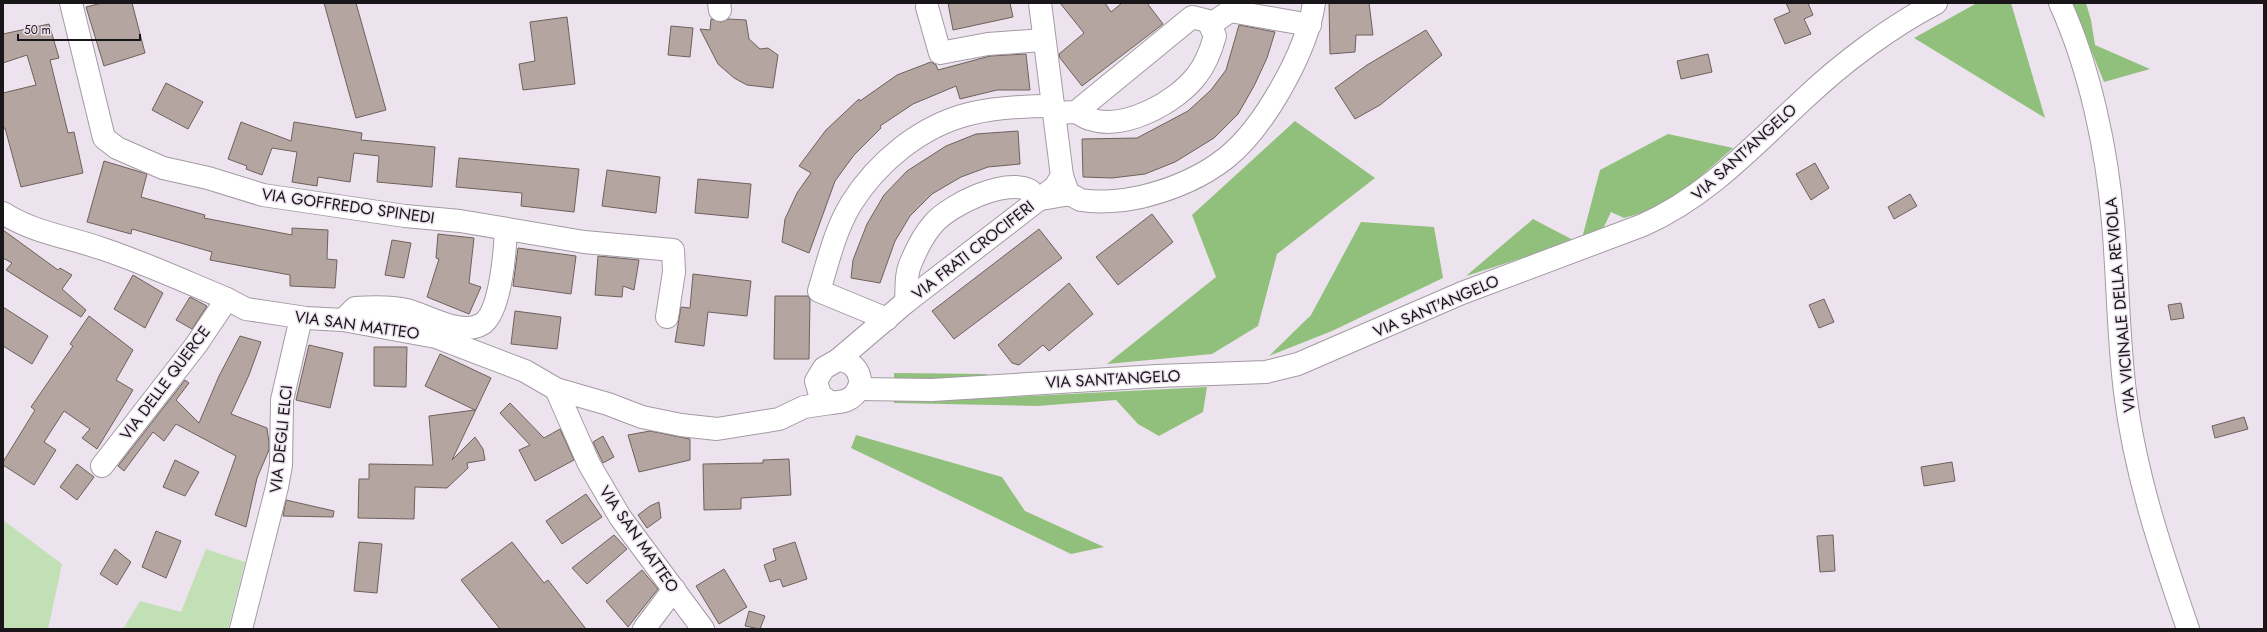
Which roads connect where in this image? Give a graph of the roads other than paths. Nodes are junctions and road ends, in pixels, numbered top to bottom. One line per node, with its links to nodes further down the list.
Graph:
1 (70, 3): 15 (street, VIA GOFFREDO SPINEDI)
2 (1040, 3): 9 (street)
3 (1314, 3): 8 (street)
4 (1936, 3): 24 (street, VIA SANT'ANGELO)
5 (2060, 3): 33 (street, VIA VICINALE DELLA REVIOLA)
6 (927, 7): 9 (street)
7 (1210, 25): 8 (street); 11 (street); 11 (street)
8 (1310, 25): 12 (street)
9 (1044, 40): 10 (street)
10 (1054, 110): 11 (street); 12 (street); 21 (street)
11 (1076, 112)
12 (1066, 186): 13 (street, VIA FRATI CROCIFERI)
13 (1037, 199): 17 (street, VIA FRATI CROCIFERI); 17 (street)
14 (3, 213): 16 (street, VIA SAN MATTEO)
15 (506, 229): 18 (street, VIA GOFFREDO SPINEDI); 20 (street)
16 (227, 299): 19 (street, VIA SAN MATTEO); 28 (street, VIA DELLE QUERCE)
17 (906, 302): 21 (street, VIA FRATI CROCIFERI)
18 (667, 317)
19 (301, 318): 20 (street, VIA SAN MATTEO); 30 (street, VIA DEGLI ELCI)
20 (343, 320): 25 (street, VIA SAN MATTEO)
21 (879, 326): 22 (street, VIA FRATI CROCIFERI); 24 (street)
22 (838, 360): 23 (street); 24 (street)
23 (816, 381): 26 (street); 27 (street)
24 (859, 382): 26 (street)
25 (556, 389): 27 (street); 29 (street, VIA SAN MATTEO)
26 (831, 403): 27 (street)
27 (779, 419)
28 (102, 466)
29 (674, 589): 31 (street); 32 (street, VIA SAN MATTEO)
30 (241, 629)
31 (644, 629)
32 (703, 629)
33 (2188, 629)

